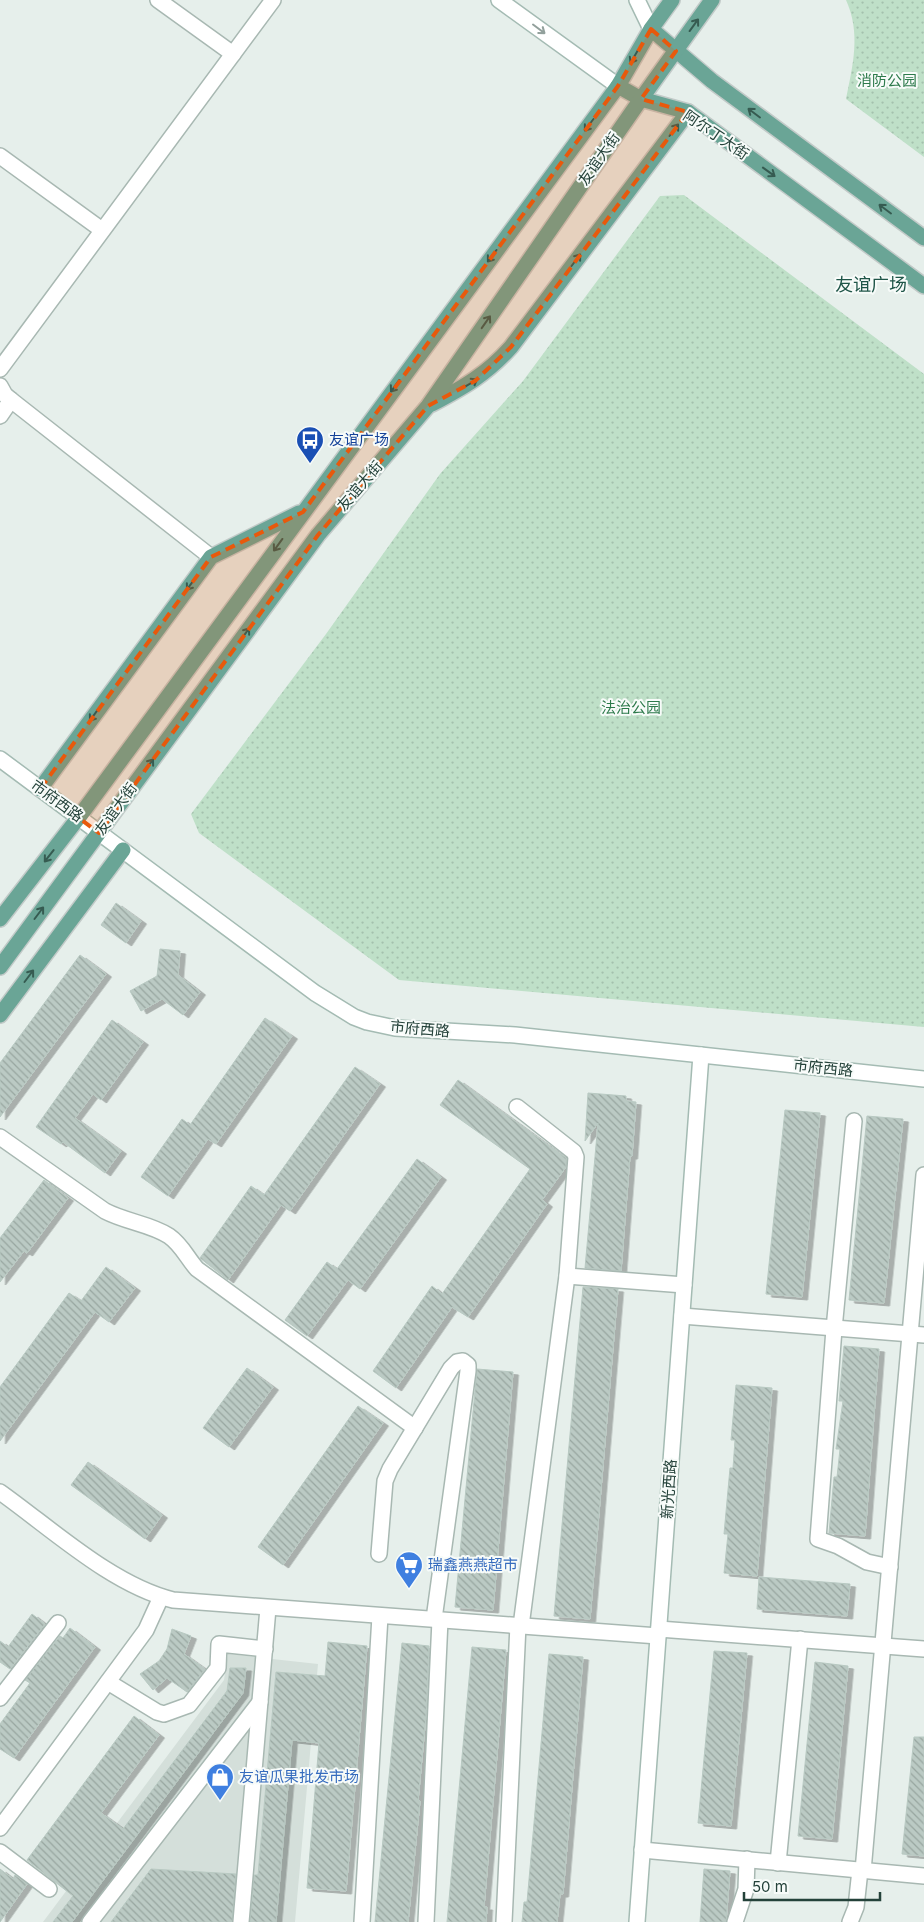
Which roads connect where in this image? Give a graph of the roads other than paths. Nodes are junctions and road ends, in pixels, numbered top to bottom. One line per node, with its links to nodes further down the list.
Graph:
1 (158, 0): 9 (street)
2 (273, 0): 9 (street)
3 (499, 0): 10 (street, 阿尔丁大街, one-way to 10)
4 (637, 0): 7 (street)
5 (672, 0): 7 (main road, 友谊大街)
6 (712, 0): 8 (main road, 友谊大街, one-way to 6)
7 (651, 29): 8 (main road); 10 (main road, 友谊大街, one-way to 10)
8 (676, 50): 11 (main road, 友谊大街); 15 (main road, one-way to 8)
9 (233, 54): 14 (street)
10 (618, 86): 11 (main road, 阿尔丁大街); 22 (main road, 友谊大街, one-way to 22)
11 (641, 99): 12 (main road, 阿尔丁大街); 20 (main road, 友谊大街, one-way to 11)
12 (688, 112): 16 (main road, 阿尔丁大街, one-way to 16); 20 (main road, one-way to 12)
13 (0, 156): 14 (street)
14 (102, 230): 17 (street)
15 (924, 238)
16 (924, 286)
17 (0, 369)
18 (0, 386): 19 (street)
19 (5, 401): 21 (street); 23 (street)
20 (428, 406): 27 (main road, 友谊大街, one-way to 20)
21 (0, 416)
22 (303, 512): 23 (main road); 26 (main road, 友谊大街, one-way to 26)
23 (211, 557): 25 (main road, one-way to 25)
24 (0, 759): 25 (street, 市府西路)
25 (40, 789): 26 (street, 市府西路)
26 (79, 817): 27 (street, 市府西路); 29 (main road, 友谊大街, one-way to 29)
27 (99, 833): 28 (street, 市府西路); 30 (main road, 友谊大街, one-way to 27)
28 (122, 850): 31 (main road, one-way to 28); 32 (street, 市府西路)
29 (0, 919)
30 (0, 967)
31 (0, 1015)
32 (701, 1055): 33 (street, 市府西路); 39 (street, 新光西路)
33 (924, 1079)
34 (517, 1107): 38 (street)
35 (854, 1121): 41 (street)
36 (0, 1137): 43 (street)
37 (924, 1175): 42 (street)
38 (567, 1276): 39 (street); 52 (street)
39 (684, 1285): 40 (street, 新光西路)
40 (682, 1316): 41 (street); 53 (street, 新光西路)
41 (834, 1329): 42 (street); 46 (street)
42 (917, 1334): 46 (street)
43 (415, 1428): 45 (street); 50 (street)
44 (2, 1498): 47 (street)
45 (379, 1554)
46 (890, 1567): 55 (street)
47 (161, 1597): 48 (street); 58 (street)
48 (268, 1608): 49 (street); 56 (street)
49 (380, 1616): 50 (street); 71 (street)
50 (437, 1620): 52 (street); 72 (street)
51 (58, 1623): 59 (street)
52 (519, 1625): 53 (street); 73 (street)
53 (658, 1632): 54 (street); 62 (street, 新光西路)
54 (800, 1639): 55 (street); 65 (street)
55 (884, 1645): 57 (street); 66 (street)
56 (265, 1649): 58 (street); 60 (street)
57 (924, 1649)
58 (108, 1682): 61 (street)
59 (0, 1698)
60 (260, 1701): 69 (street); 70 (street)
61 (0, 1828)
62 (642, 1850): 64 (street); 74 (street, 新光西路)
63 (0, 1852): 68 (street)
64 (747, 1860): 65 (street); 75 (street)
65 (778, 1862): 66 (street)
66 (861, 1870): 67 (street); 76 (street)
67 (924, 1876)
68 (49, 1890)
69 (90, 1922)
70 (242, 1922)
71 (362, 1922)
72 (426, 1922)
73 (504, 1922)
74 (637, 1922)
75 (734, 1922)
76 (850, 1922)

